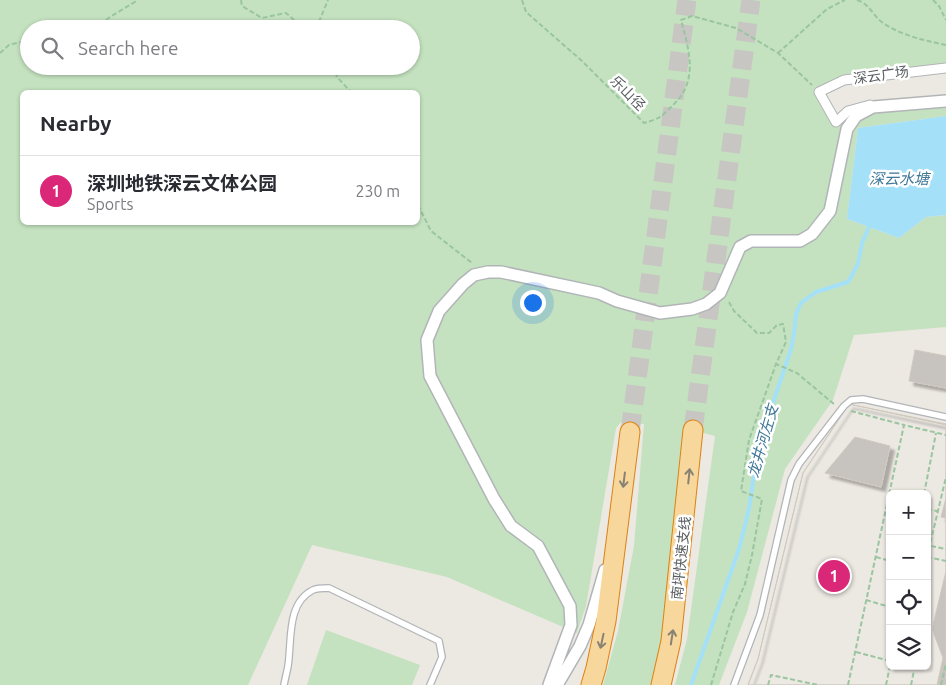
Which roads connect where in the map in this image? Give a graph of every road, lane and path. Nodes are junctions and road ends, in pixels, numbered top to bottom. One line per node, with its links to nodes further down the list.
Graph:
1 (138, 0): 8 (path)
2 (241, 0): 9 (path)
3 (328, 0): 10 (path)
4 (522, 0): 15 (path, 乐山径)
5 (845, 0): 15 (path)
6 (858, 0): 13 (path)
7 (933, 0): 11 (path)
8 (108, 20)
9 (294, 20)
10 (320, 20)
11 (946, 20)
12 (20, 42): 14 (path)
13 (946, 45)
14 (0, 53)
15 (778, 53): 19 (path, 乐山径)
16 (946, 68): 19 (street, 深云广场)
17 (336, 75): 18 (path)
18 (348, 90)
19 (819, 92): 20 (street, 深云广场)
20 (946, 100): 23 (street)
21 (420, 209): 22 (path)
22 (474, 275): 23 (street); 56 (street)
23 (720, 293): 24 (path)
24 (776, 364): 25 (path); 60 (path)
25 (837, 407)
26 (845, 409): 28 (path)
27 (946, 417): 61 (lane)
28 (904, 425): 31 (path); 34 (path)
29 (693, 430): 59 (highway, 南坪快速支线, one-way to 29)
30 (630, 432): 39 (highway, one-way to 39)
31 (936, 433): 32 (path); 35 (path)
32 (946, 435)
33 (946, 477): 37 (path)
34 (891, 490)
35 (925, 490)
36 (931, 510): 37 (path)
37 (938, 511): 40 (path)
38 (886, 513): 43 (path)
39 (619, 517): 57 (street); 58 (highway, one-way to 58)
40 (931, 542)
41 (931, 546): 42 (path)
42 (946, 549)
43 (876, 557): 45 (path); 47 (path)
44 (931, 558): 46 (path)
45 (886, 559)
46 (946, 561)
47 (866, 600): 48 (path); 49 (path)
48 (886, 605)
49 (856, 652): 50 (path); 64 (path)
50 (886, 660)
51 (946, 664): 67 (path)
52 (889, 670): 65 (path)
53 (914, 670): 66 (path)
54 (284, 685): 55 (lane)
55 (430, 685)
56 (549, 685)
57 (557, 685)
58 (591, 685)
59 (661, 685)
60 (711, 685)
61 (734, 685)
62 (768, 685): 63 (path)
63 (818, 685)
64 (848, 685)
65 (886, 685)
66 (911, 685)
67 (941, 685)

